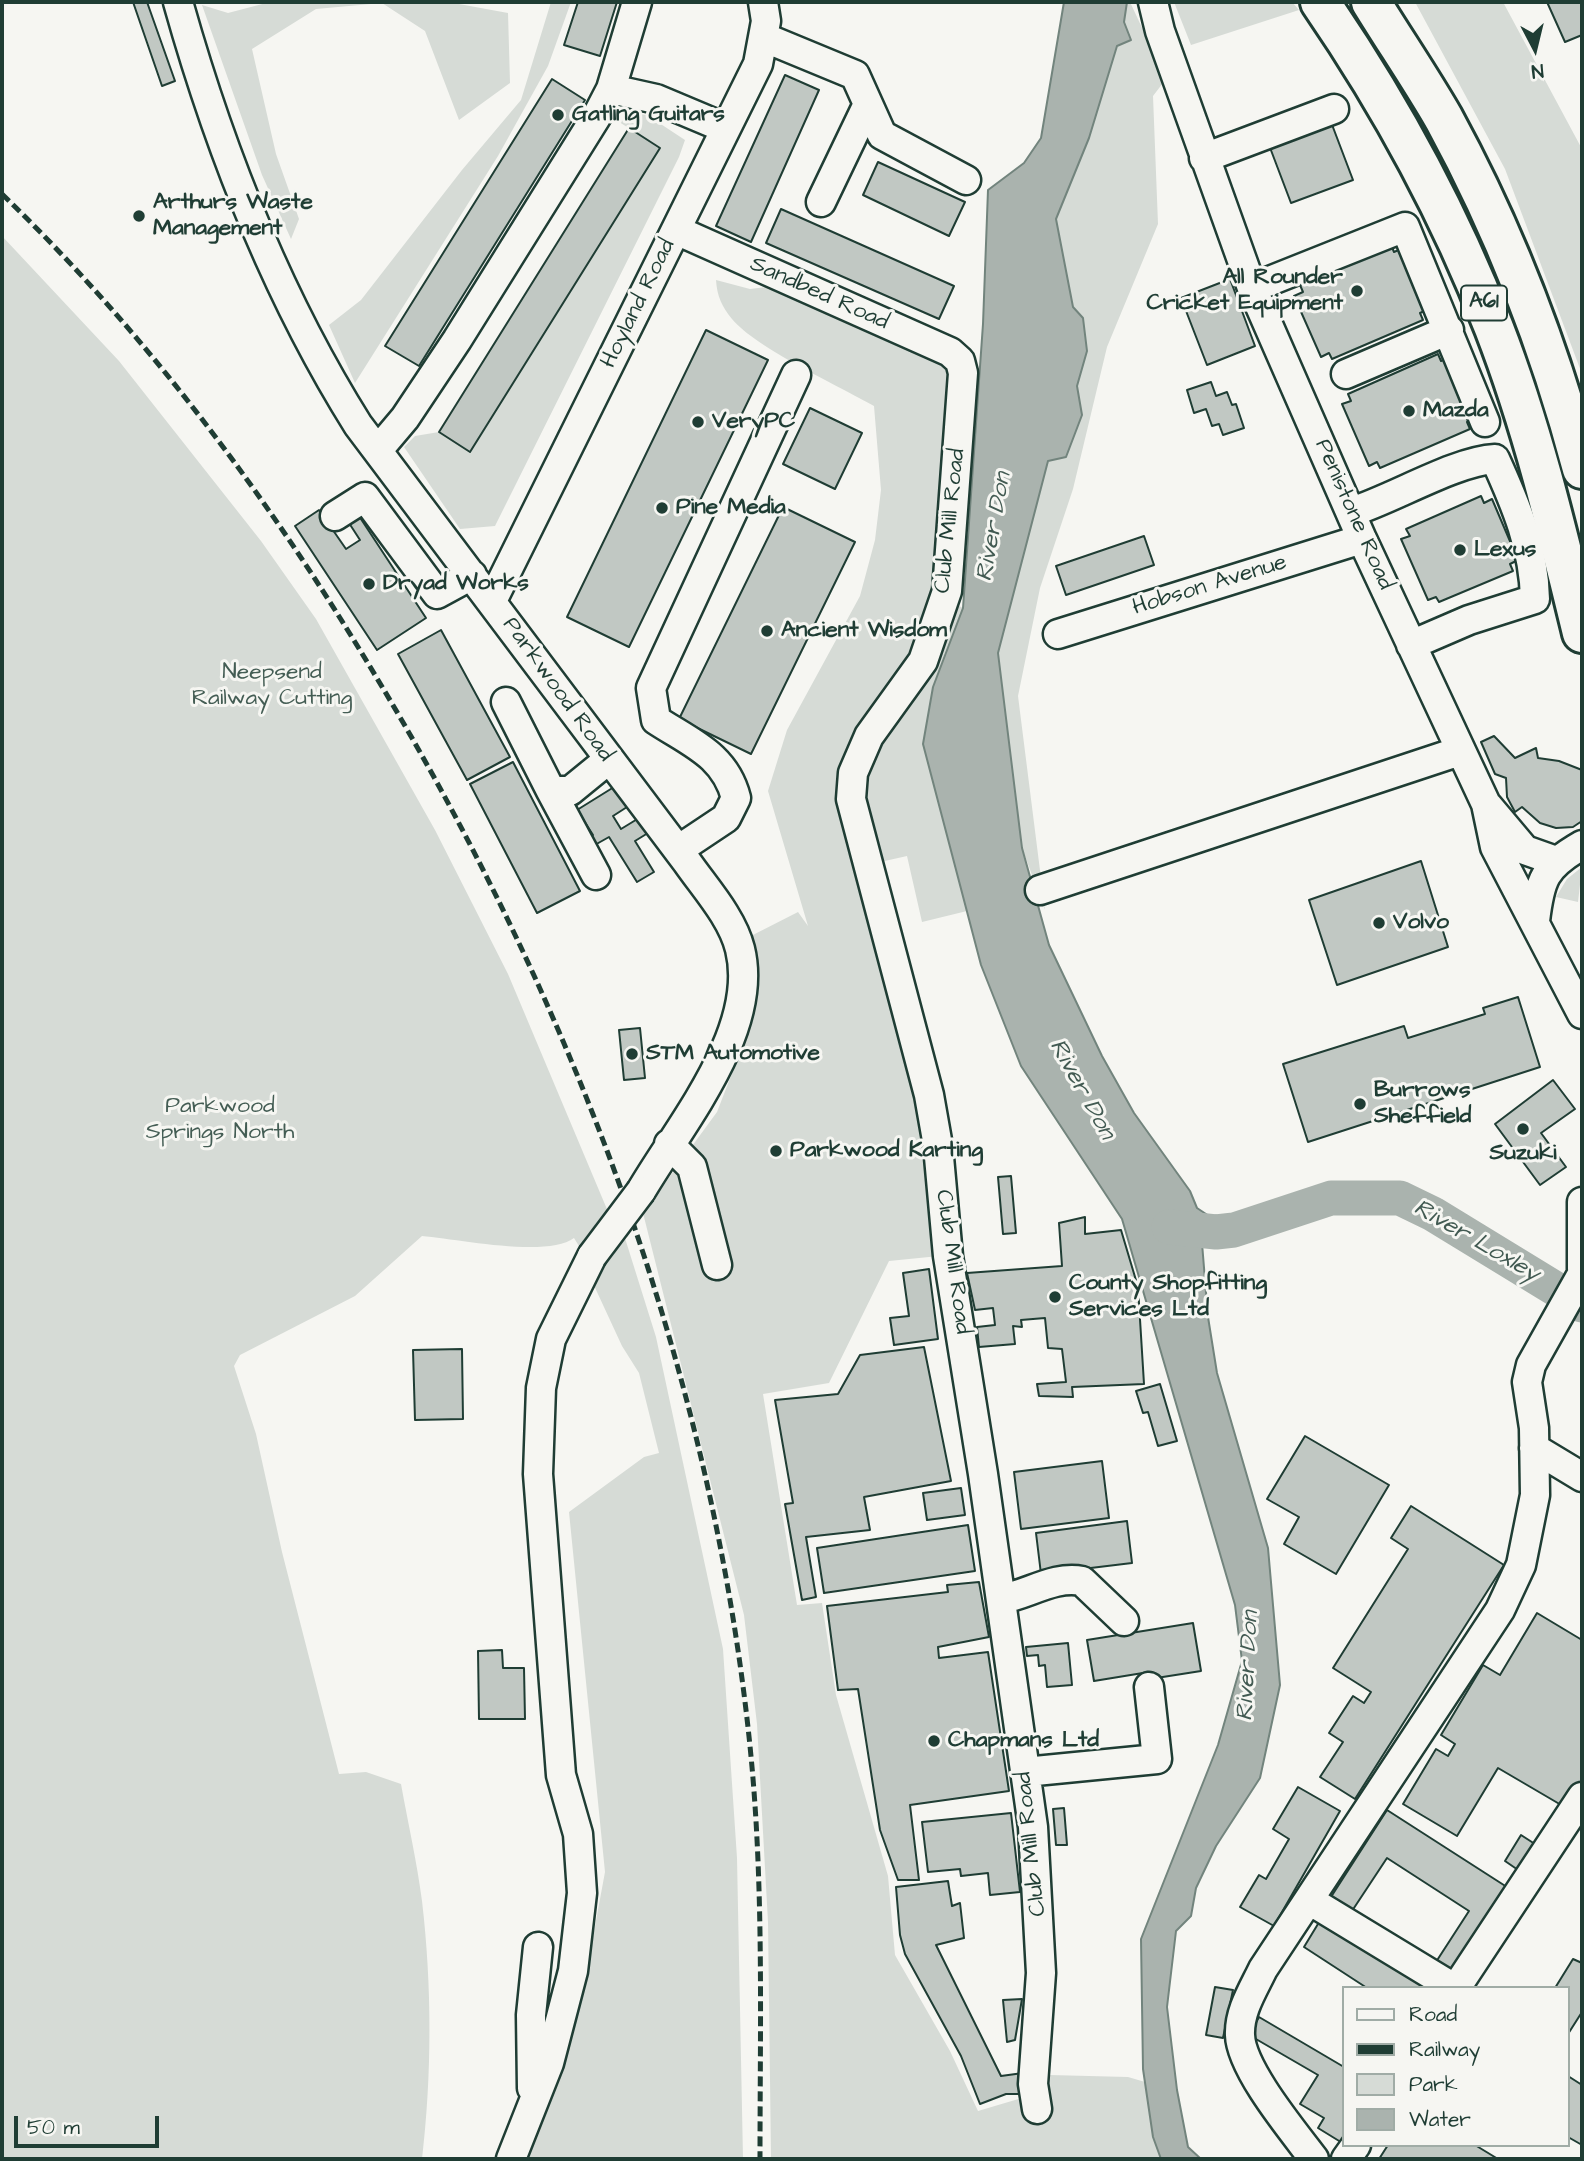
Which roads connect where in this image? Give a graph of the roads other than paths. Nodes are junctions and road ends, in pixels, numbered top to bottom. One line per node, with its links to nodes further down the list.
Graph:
1 (178, 2): 22 (street, Parkwood Road)
2 (637, 2): 8 (street)
3 (764, 2): 7 (street, Hoyland Road)
4 (1153, 2): 12 (street, Penistone Road)
5 (1320, 2): 29 (highway, A61)
6 (1371, 2): 23 (highway, A61)
7 (763, 37): 9 (street); 11 (street, Hoyland Road)
8 (611, 89): 11 (street); 22 (street)
9 (868, 104): 13 (street); 14 (street)
10 (1334, 109): 12 (street)
11 (725, 128): 15 (street, Hoyland Road)
12 (1204, 158): 16 (street, Penistone Road)
13 (966, 180)
14 (821, 202)
15 (676, 230): 18 (street, Sandbed Road); 28 (street, Hoyland Road)
16 (1252, 288): 17 (street); 24 (street, Penistone Road)
17 (1449, 330): 19 (street); 21 (street)
18 (960, 361): 51 (street, Club Mill Road)
19 (1346, 373)
20 (796, 375): 38 (street)
21 (1485, 422)
22 (378, 450): 27 (street, Parkwood Road)
23 (1582, 470)
24 (1351, 512): 26 (street, Penistone Road); 31 (street)
25 (335, 516): 27 (street)
26 (1362, 538): 30 (street, Hobson Avenue); 31 (street, Penistone Road)
27 (472, 575): 28 (street, Parkwood Road)
28 (492, 601): 34 (street, Parkwood Road)
29 (1582, 633)
30 (1058, 634)
31 (1411, 645): 33 (street, Penistone Road)
32 (506, 702): 35 (street)
33 (1460, 751): 36 (street, Penistone Road); 41 (street)
34 (608, 761): 35 (street); 38 (street, Parkwood Road)
35 (551, 791): 40 (street)
36 (1486, 804): 39 (street); 42 (street, Penistone Road)
37 (1582, 845): 39 (street)
38 (678, 850): 44 (street, Parkwood Road)
39 (1556, 861): 42 (street)
40 (596, 875)
41 (1040, 890)
42 (1535, 921): 43 (street, Penistone Road)
43 (1582, 1014)
44 (669, 1144): 46 (street); 60 (street, Parkwood Road, bridge)
45 (1582, 1202): 47 (street)
46 (717, 1265)
47 (1582, 1269)
48 (1582, 1274): 49 (street)
49 (1534, 1448): 50 (street); 56 (street)
50 (1582, 1477)
51 (1001, 1599): 52 (street); 54 (street, Club Mill Road)
52 (1124, 1621)
53 (1150, 1687): 54 (street)
54 (1025, 1772): 61 (street, Club Mill Road)
55 (1582, 1797): 59 (street)
56 (1309, 1900): 58 (street); 63 (street)
57 (538, 1947): 60 (street)
58 (1452, 1986)
59 (1456, 1986)
60 (533, 2102): 62 (street, Parkwood Road)
61 (1037, 2109)
62 (511, 2159)
63 (1314, 2159)

